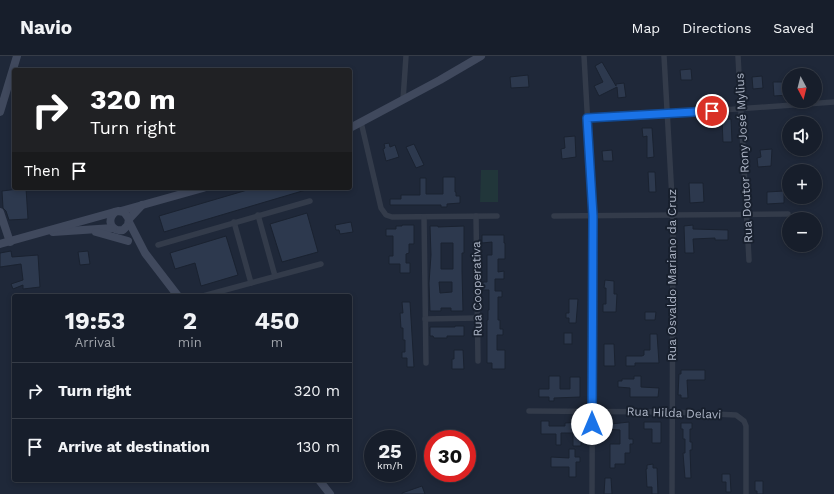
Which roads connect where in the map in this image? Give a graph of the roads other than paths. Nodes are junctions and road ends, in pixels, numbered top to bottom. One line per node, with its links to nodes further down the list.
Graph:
1 (18, 56): 7 (main road)
2 (406, 56): 9 (street)
3 (481, 56): 9 (main road)
4 (584, 56): 15 (street)
5 (664, 56): 14 (street, Rua Osvaldo Mariano da Cruz)
6 (738, 56): 12 (street, Rua Doutor Rony José Mylius)
7 (14, 68)
8 (12, 74): 11 (main road)
9 (403, 100): 16 (main road)
10 (834, 102): 12 (street)
11 (2, 103): 13 (main road)
12 (741, 109): 14 (street); 25 (street, Rua Doutor Rony José Mylius)
13 (0, 112)
14 (668, 114): 15 (street); 30 (street, Rua Osvaldo Mariano da Cruz)
15 (587, 118): 29 (street)
16 (361, 122): 17 (main road); 31 (street)
17 (352, 127)
18 (196, 190): 20 (main road)
19 (310, 200): 24 (street)
20 (142, 205): 22 (main road); 32 (main road)
21 (0, 212): 38 (main road)
22 (118, 212): 32 (main road); 34 (main road); 36 (main road)
23 (782, 214): 25 (street)
24 (258, 215): 33 (street); 44 (street)
25 (748, 215): 30 (street); 42 (street, Rua Doutor Rony José Mylius)
26 (476, 216): 27 (street); 31 (street); 48 (street, Rua Cooperativa)
27 (497, 216)
28 (554, 216): 29 (street)
29 (593, 216): 30 (street); 52 (street)
30 (673, 216): 54 (street, Rua Osvaldo Mariano da Cruz)
31 (424, 217): 49 (street)
32 (129, 220): 34 (main road); 41 (main road)
33 (234, 222): 40 (street); 45 (street)
34 (115, 229): 35 (main road); 37 (main road)
35 (86, 230): 36 (main road); 37 (main road)
36 (35, 234): 38 (main road)
37 (128, 241): 41 (main road)
38 (10, 242): 39 (main road)
39 (0, 244)
40 (158, 245)
41 (145, 253): 46 (main road)
42 (749, 260)
43 (321, 264): 44 (street)
44 (275, 276): 45 (street)
45 (251, 283): 47 (street)
46 (176, 294)
47 (210, 294)
48 (477, 318): 49 (street); 50 (street, Rua Cooperativa)
49 (425, 319): 51 (street)
50 (478, 361)
51 (426, 363)
52 (592, 410): 53 (street, Rua Hilda Delavi); 54 (street, Rua Hilda Delavi); 57 (street)
53 (530, 411)
54 (672, 412): 58 (street, Rua Osvaldo Mariano da Cruz); 59 (street, Rua Hilda Delavi)
55 (321, 482): 56 (main road)
56 (330, 494)
57 (592, 494)
58 (672, 494)
59 (746, 494)

